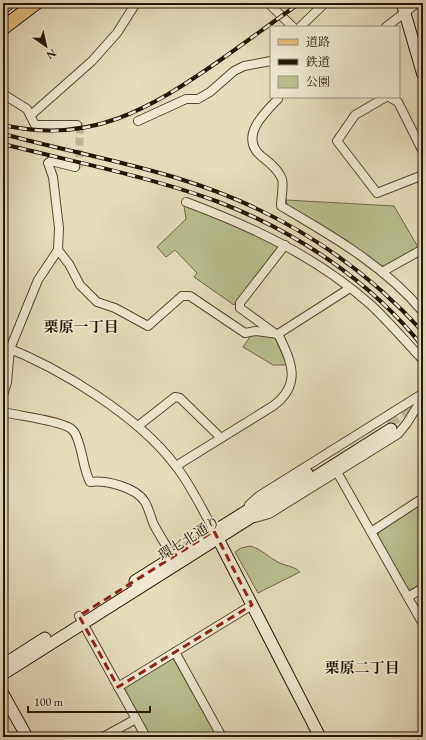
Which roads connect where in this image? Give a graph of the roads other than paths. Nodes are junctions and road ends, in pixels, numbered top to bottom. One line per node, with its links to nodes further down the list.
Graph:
1 (8, 3): 8 (main road)
2 (23, 3): 10 (main road)
3 (36, 3): 14 (main road)
4 (136, 3): 21 (street)
5 (268, 3): 11 (street)
6 (326, 3): 12 (street)
7 (417, 3): 9 (street)
8 (3, 7)
9 (403, 8): 13 (street); 16 (street)
10 (3, 18)
11 (292, 26)
12 (301, 26)
13 (387, 26)
14 (3, 28)
15 (270, 61): 22 (street)
16 (423, 75)
17 (3, 94): 21 (street)
18 (384, 98): 26 (street)
19 (391, 98): 24 (street)
20 (278, 99): 31 (street)
21 (31, 115): 23 (street)
22 (138, 121)
23 (76, 125)
24 (423, 152)
25 (75, 167): 30 (street)
26 (423, 175)
27 (186, 202): 28 (street)
28 (285, 245): 32 (street); 34 (street)
29 (423, 249): 31 (street)
30 (58, 250): 34 (street); 35 (street)
31 (382, 272): 33 (street)
32 (350, 288): 34 (street); 36 (street)
33 (423, 312)
34 (276, 333): 42 (street)
35 (7, 348): 37 (street); 40 (street)
36 (423, 360)
37 (3, 395)
38 (423, 395): 44 (street); 46 (street)
39 (3, 412): 49 (street)
40 (138, 426): 42 (street); 43 (street)
41 (390, 426): 46 (street, 環七北通り)
42 (221, 438): 43 (street)
43 (176, 466): 48 (street)
44 (337, 472): 46 (street); 47 (street)
45 (423, 498): 47 (street)
46 (244, 517): 48 (street, 環七北通り)
47 (371, 532): 51 (street)
48 (216, 534): 49 (street, 環七北通り); 52 (street); 53 (street, 環七北通り)
49 (173, 557): 53 (street, 環七北通り)
50 (423, 588): 51 (street)
51 (408, 597): 54 (street)
52 (252, 605): 55 (street); 65 (street)
53 (81, 620): 56 (street, 環七北通り); 57 (street, 環七北通り); 58 (street)
54 (423, 624)
55 (175, 652): 58 (street); 64 (street)
56 (3, 664)
57 (3, 674)
58 (118, 687): 60 (street)
59 (3, 694): 61 (street)
60 (136, 719): 62 (street); 63 (street)
61 (27, 737)
62 (102, 737)
63 (146, 737)
64 (222, 737)
65 (320, 737)

